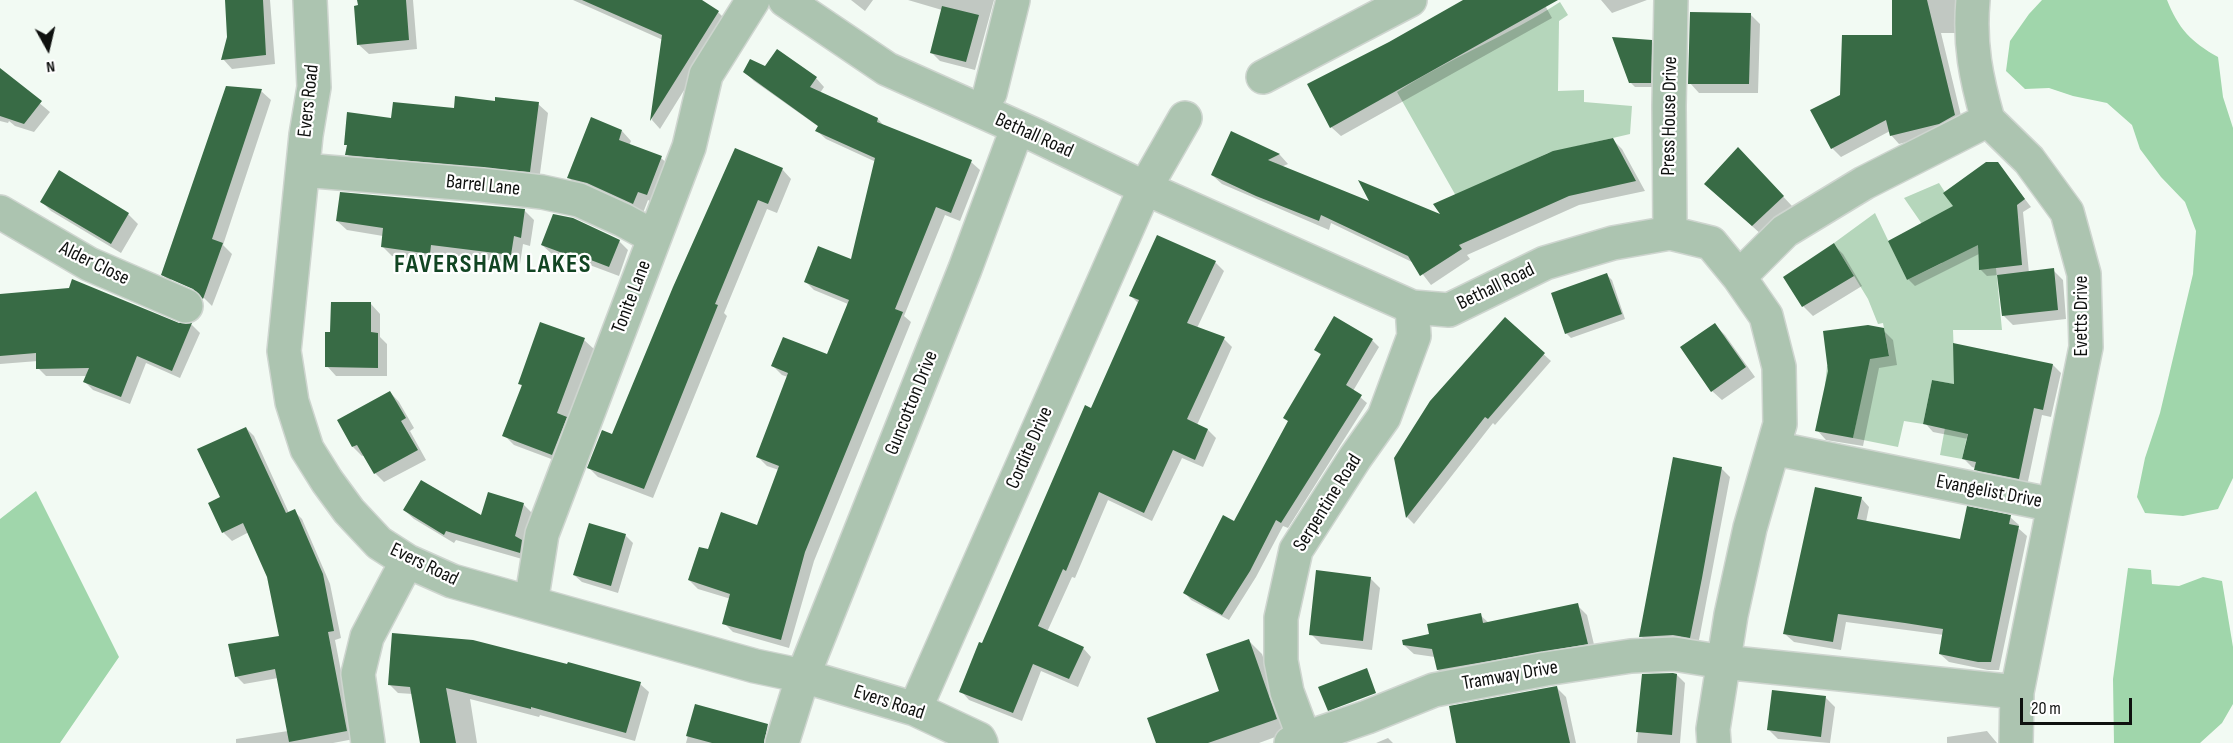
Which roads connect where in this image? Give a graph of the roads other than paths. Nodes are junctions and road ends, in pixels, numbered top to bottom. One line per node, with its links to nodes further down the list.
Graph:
1 (310, 0): 13 (street, Evers Road)
2 (753, 0): 17 (street, Tonite Lane)
3 (785, 0): 12 (street, Bethall Road)
4 (1013, 0): 9 (street)
5 (1410, 0): 8 (street)
6 (1671, 0): 16 (street, Press House Drive)
7 (1973, 0): 11 (street, Evetts Drive)
8 (1263, 77)
9 (990, 93)
10 (1185, 118): 14 (street, Cordite Drive)
11 (1988, 120): 18 (street); 22 (street, Evetts Drive)
12 (1017, 129): 14 (street, Bethall Road); 26 (street, Guncotton Drive)
13 (303, 170): 17 (street, Barrel Lane); 23 (street, Evers Road)
14 (1145, 188): 20 (street, Bethall Road); 28 (street, Cordite Drive)
15 (2, 217): 19 (street, Alder Close)
16 (1670, 233): 18 (street, Bethall Road); 20 (street, Bethall Road)
17 (654, 237): 24 (street, Tonite Lane)
18 (1739, 277): 21 (street, Bethall Road)
19 (186, 306)
20 (1412, 307): 29 (street, Serpentine Road)
21 (1773, 448): 22 (street, Evangelist Drive); 25 (street, Bethall Road)
22 (2054, 505): 27 (street, Evangelist Drive)
23 (407, 561): 24 (street, Evers Road); 30 (street)
24 (531, 603): 26 (street, Evers Road)
25 (1723, 662): 27 (street); 29 (street, Tramway Drive); 33 (street, Bethall Road)
26 (803, 676): 28 (street, Evers Road); 31 (street, Guncotton Drive)
27 (2017, 692): 34 (street, Evangelist Drive)
28 (915, 709): 32 (street, Evers Road)
29 (1300, 741)
30 (368, 743)
31 (782, 743)
32 (981, 743)
33 (1714, 743)
34 (2016, 743)

